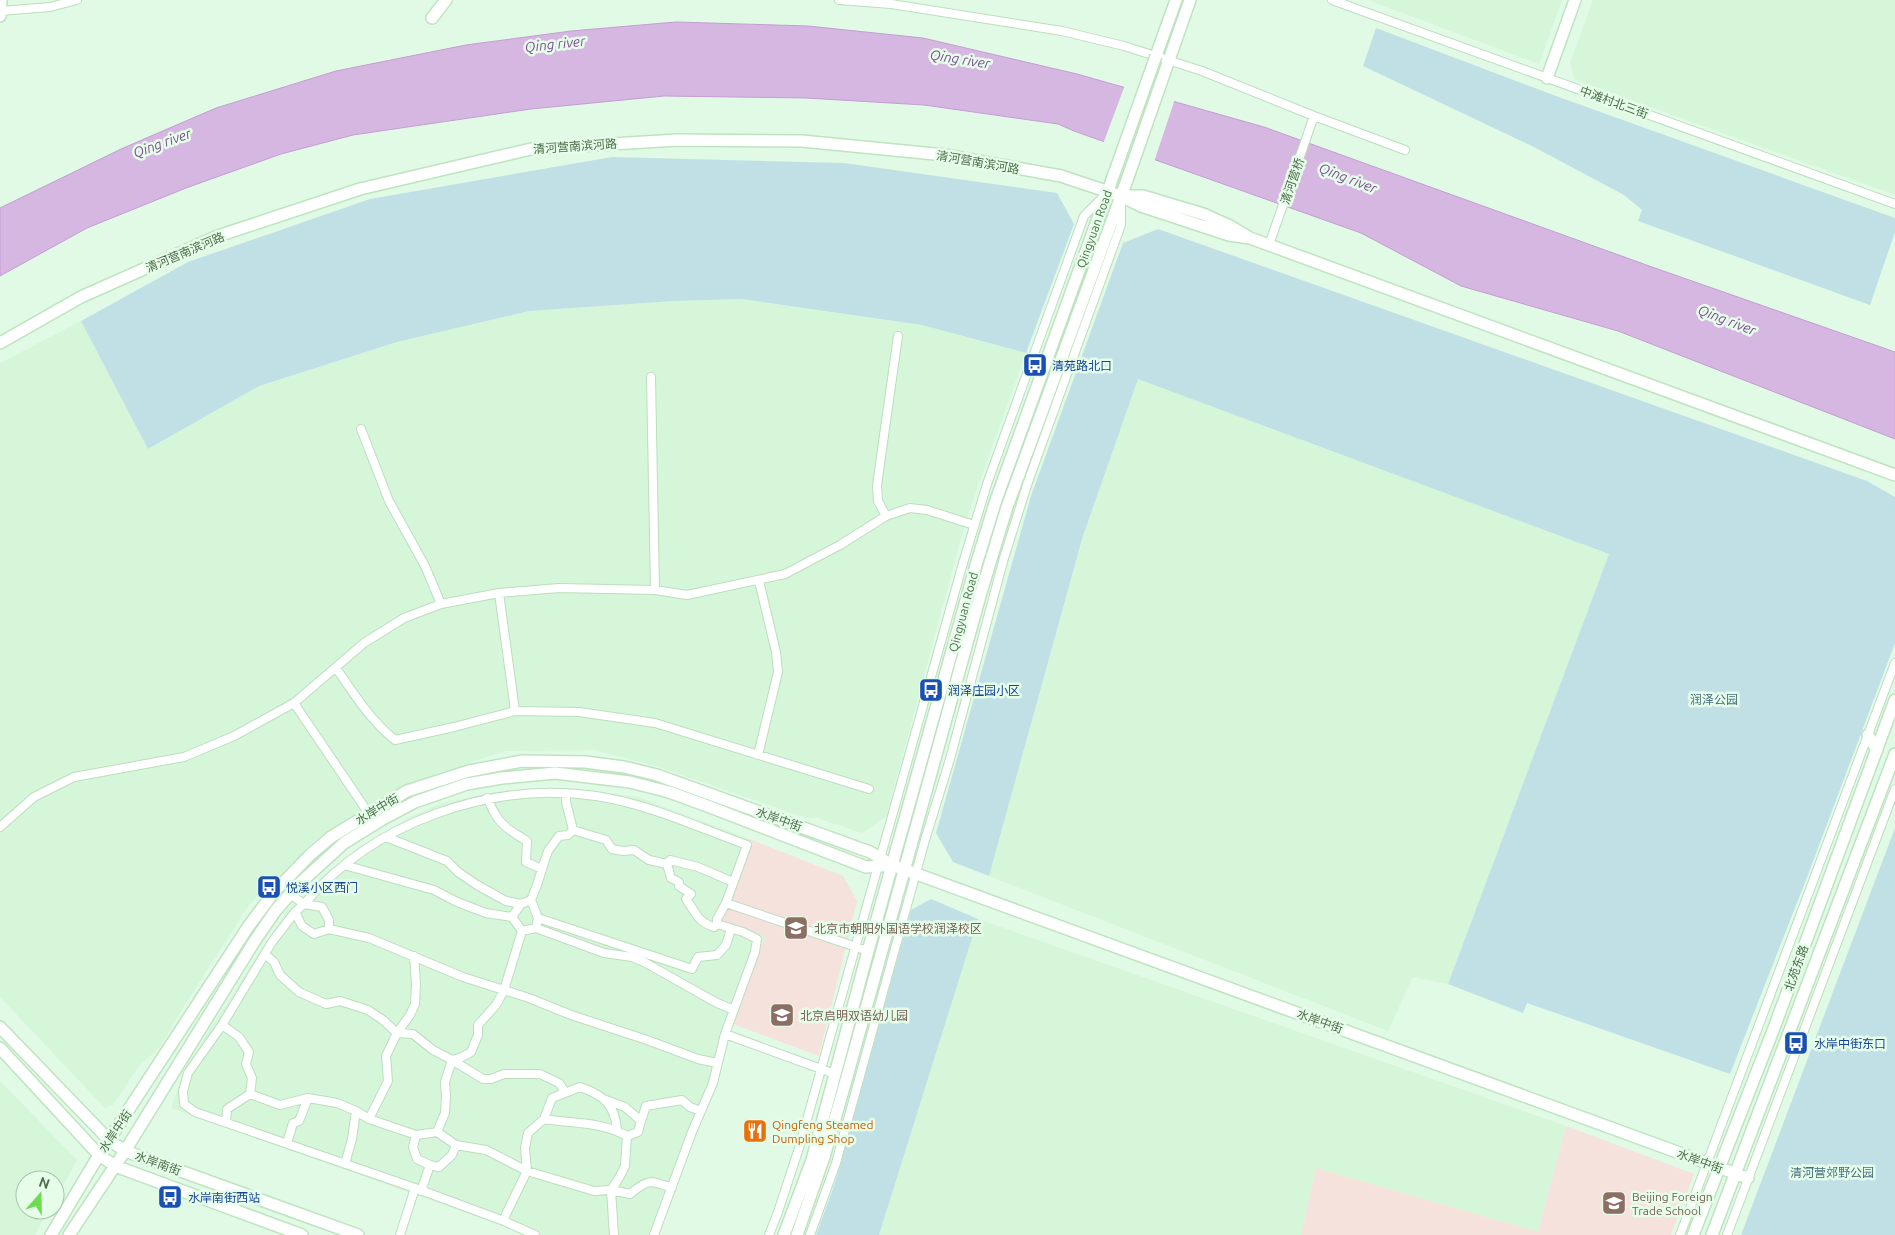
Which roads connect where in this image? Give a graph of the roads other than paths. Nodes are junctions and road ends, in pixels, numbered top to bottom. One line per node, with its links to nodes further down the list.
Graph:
1 (1, 0): 9 (street)
2 (77, 0): 9 (street)
3 (446, 0): 11 (street)
4 (839, 0): 12 (street)
5 (1176, 0): 16 (street, Qingyuan Road, bridge)
6 (1190, 0): 12 (street, Qingyuan Road)
7 (1332, 0): 13 (street, 中滩村北三街)
8 (1575, 0): 13 (street)
9 (0, 11): 10 (street)
10 (0, 16)
11 (432, 18)
12 (1168, 61): 14 (street); 17 (street, Qingyuan Road)
13 (1547, 78): 18 (street, 中滩村北三街)
14 (1314, 116): 15 (street); 19 (street, 清河营桥)
15 (1405, 150)
16 (1108, 192): 17 (street, 清河营南滨河路); 21 (street, 清河营南滨河路); 26 (street); 51 (street, Qingyuan Road)
17 (1121, 196): 19 (street, Qingyuan Road); 53 (street, Qingyuan Road)
18 (1895, 204)
19 (1269, 245): 24 (street, Qingyuan Road)
20 (898, 336): 25 (street)
21 (0, 344)
22 (650, 376): 28 (street)
23 (360, 429): 30 (street)
24 (1895, 475)
25 (886, 516): 26 (street); 27 (street)
26 (974, 525): 48 (street)
27 (759, 581): 28 (street); 39 (street)
28 (655, 590): 29 (street)
29 (499, 593): 30 (street); 35 (street)
30 (441, 604): 32 (street)
31 (1895, 663): 36 (street)
32 (336, 668): 34 (street); 35 (street)
33 (1895, 700): 37 (street, 北苑东路)
34 (294, 703): 44 (street); 45 (street)
35 (515, 711): 39 (street)
36 (1868, 735): 37 (street); 102 (street)
37 (1877, 750): 106 (street, 北苑东路)
38 (1895, 754): 108 (street, 北苑东路)
39 (758, 755): 40 (street)
40 (869, 789)
41 (1895, 789): 109 (street)
42 (566, 793): 43 (street); 46 (street); 54 (street)
43 (487, 798): 47 (street); 52 (street)
44 (369, 814): 48 (street, 水岸中街); 97 (street, 水岸中街)
45 (0, 827)
46 (574, 830): 49 (street); 52 (street)
47 (386, 838): 50 (street); 59 (street)
48 (879, 862): 51 (street, 水岸中街); 55 (street, 水岸中街); 68 (street)
49 (667, 864): 54 (street); 63 (street)
50 (344, 866): 58 (street); 61 (street)
51 (892, 866): 53 (street, 水岸中街); 69 (street, Qingyuan Road)
52 (542, 869): 56 (street)
53 (910, 872): 102 (street, 水岸中街); 124 (street, Qingyuan Road); 125 (street)
54 (733, 882): 57 (street)
55 (290, 894): 58 (street); 100 (street, 水岸中街)
56 (531, 900): 59 (street); 62 (street)
57 (726, 903): 63 (street); 68 (street)
58 (304, 904): 60 (street); 65 (street)
59 (521, 904): 61 (street)
60 (295, 912): 65 (street); 70 (street)
61 (512, 917): 67 (street)
62 (538, 918): 64 (street); 66 (street)
63 (717, 924): 66 (street)
64 (536, 928): 67 (street); 73 (street)
65 (329, 929): 71 (street)
66 (731, 929): 73 (street)
67 (522, 931): 72 (street)
68 (855, 947): 69 (street); 81 (street)
69 (868, 952): 82 (street, Qingyuan Road)
70 (265, 954): 74 (street); 76 (street)
71 (414, 956): 72 (street); 76 (street)
72 (504, 990): 79 (street); 80 (street)
73 (734, 1010): 77 (street)
74 (222, 1025): 84 (street); 92 (street)
75 (0, 1027): 97 (street, 水岸南街)
76 (398, 1033): 79 (street); 89 (street)
77 (725, 1034): 80 (street); 81 (street)
78 (0, 1048): 101 (street, 水岸南街)
79 (452, 1060): 83 (street); 94 (street)
80 (717, 1063): 88 (street)
81 (821, 1069): 82 (street); 122 (street)
82 (835, 1074): 123 (street, Qingyuan Road)
83 (565, 1092): 86 (street); 90 (street)
84 (250, 1094): 85 (street); 92 (street)
85 (308, 1098): 87 (street); 98 (street)
86 (606, 1100): 91 (street); 93 (street)
87 (356, 1111): 89 (street); 103 (street)
88 (701, 1111): 91 (street); 110 (street)
89 (369, 1119): 95 (street)
90 (544, 1119): 93 (street); 107 (street)
91 (641, 1121): 96 (street)
92 (226, 1122): 98 (street)
93 (617, 1130): 96 (street)
94 (438, 1132): 95 (street); 99 (street)
95 (416, 1135): 104 (street)
96 (627, 1136): 112 (street)
97 (109, 1140): 100 (street, 水岸南街); 101 (street, 水岸中街)
98 (287, 1144): 103 (street)
99 (456, 1145): 104 (street); 107 (street)
100 (125, 1151): 105 (street, 水岸中街); 117 (street, 水岸南街)
101 (99, 1155): 105 (street, 水岸南街); 114 (street, 水岸中街)
102 (1706, 1163): 106 (street, 水岸中街); 126 (street)
103 (345, 1164): 111 (street)
104 (430, 1165): 111 (street)
105 (115, 1166): 115 (street, 水岸中街); 116 (street, 水岸南街)
106 (1718, 1168): 108 (street, 水岸中街); 127 (street, 北苑东路)
107 (528, 1171): 112 (street); 113 (street)
108 (1735, 1173): 109 (street, 水岸中街); 128 (street, 北苑东路)
109 (1748, 1178): 129 (street)
110 (672, 1188): 112 (street); 121 (street)
111 (418, 1190): 113 (street); 118 (street)
112 (611, 1190): 120 (street)
113 (504, 1221): 119 (street)
114 (51, 1235)
115 (69, 1235)
116 (302, 1235)
117 (358, 1235)
118 (400, 1235)
119 (535, 1235)
120 (614, 1235)
121 (654, 1235)
122 (769, 1235)
123 (784, 1235)
124 (797, 1235)
125 (810, 1235)
126 (1680, 1235)
127 (1693, 1235)
128 (1712, 1235)
129 (1727, 1235)

